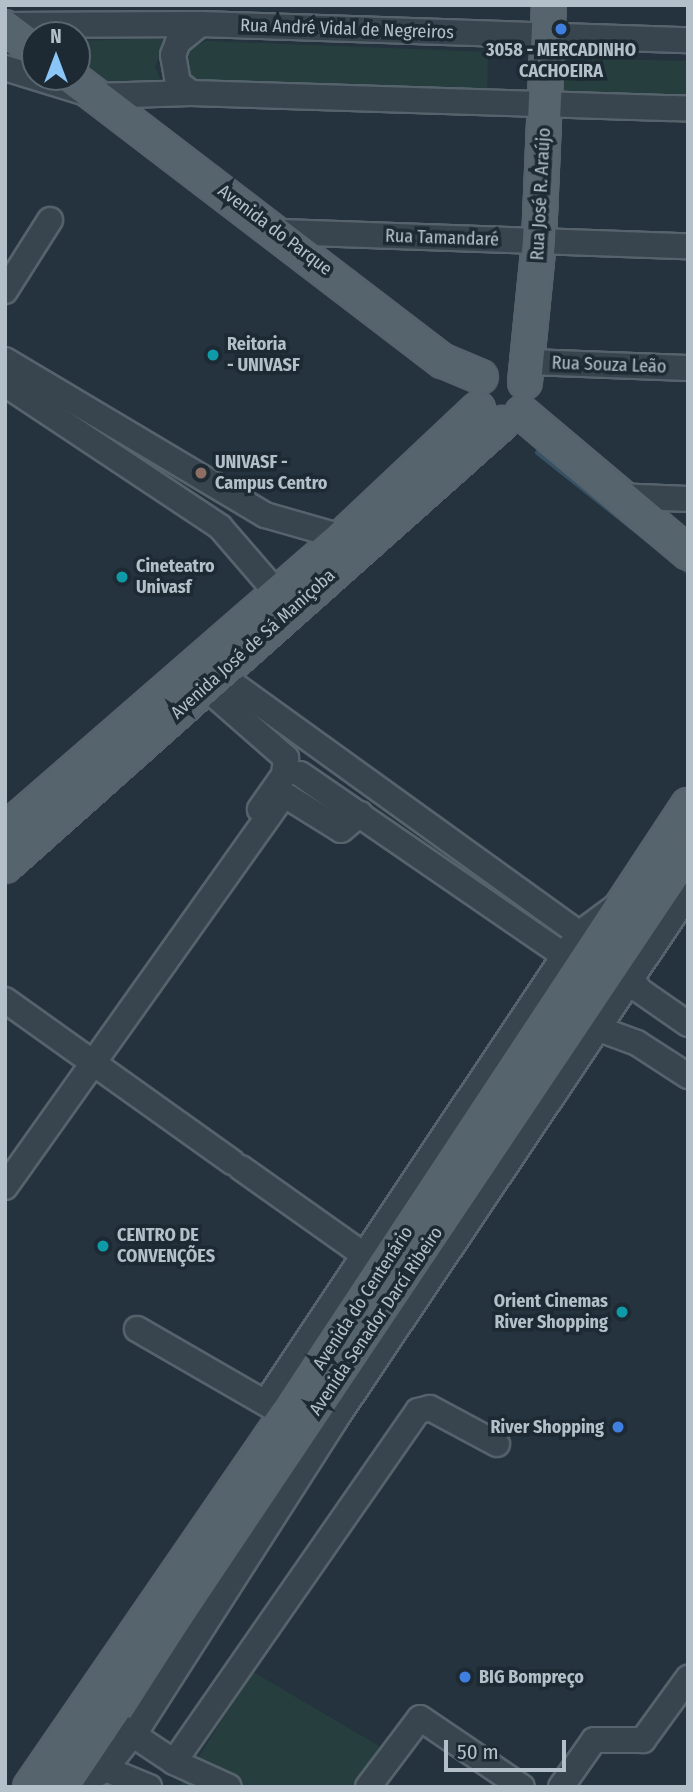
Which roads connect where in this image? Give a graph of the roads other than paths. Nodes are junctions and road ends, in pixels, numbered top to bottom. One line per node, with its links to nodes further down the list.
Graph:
1 (548, 20): 2 (street, Rua André Vidal de Negreiros); 4 (street, Rua André Vidal de Negreiros); 9 (main road, Rua José R. Araújo)
2 (200, 24): 3 (street, Rua André Vidal de Negreiros); 7 (street)
3 (5, 26): 5 (main road)
4 (688, 40)
5 (16, 70): 8 (street)
6 (89, 91): 8 (main road, Avenida do Parque)
7 (191, 93): 8 (street); 9 (street)
8 (96, 96): 12 (main road, Avenida do Parque)
9 (546, 103): 10 (street); 13 (main road, Rua José R. Araújo)
10 (688, 109)
11 (50, 220): 15 (street)
12 (280, 232): 13 (street, Rua Tamandaré); 19 (main road, Avenida do Parque)
13 (539, 241): 14 (street, Rua Tamandaré); 18 (main road, Rua José R. Araújo)
14 (688, 246)
15 (5, 290)
16 (5, 360): 24 (street)
17 (688, 368): 18 (street, Rua Souza Leão)
18 (527, 372): 19 (main road); 21 (main road)
19 (481, 377): 21 (main road)
20 (5, 384): 26 (street)
21 (501, 415): 22 (main road); 24 (main road, Avenida José de Sá Maniçoba); 27 (main road, Avenida José de Sá Maniçoba)
22 (616, 496): 23 (street); 25 (main road)
23 (688, 499)
24 (342, 537): 26 (main road, Avenida José de Sá Maniçoba)
25 (688, 553)
26 (277, 593): 31 (main road, Avenida José de Sá Maniçoba)
27 (212, 681): 32 (street); 34 (main road, Avenida José de Sá Maniçoba); 37 (street)
28 (300, 774): 30 (street)
29 (688, 805): 36 (main road, Avenida do Centenário)
30 (360, 814): 38 (street); 43 (street)
31 (5, 830)
32 (245, 830)
33 (688, 852): 45 (main road, Avenida Senador Darcí Ribeiro)
34 (5, 866)
35 (688, 894): 39 (street)
36 (624, 901): 37 (street); 47 (main road, Avenida do Centenário)
37 (579, 934): 38 (street)
38 (565, 956): 47 (street)
39 (632, 978): 41 (street); 42 (street)
40 (5, 1000): 43 (street)
41 (688, 1024)
42 (599, 1029): 44 (street); 45 (street)
43 (97, 1062): 46 (street); 47 (street)
44 (688, 1076)
45 (488, 1175): 49 (main road, Avenida Senador Darcí Ribeiro); 52 (street)
46 (5, 1187)
47 (374, 1262): 49 (main road, Avenida do Centenário)
48 (137, 1329): 49 (street)
49 (285, 1415): 52 (main road, Avenida Senador Darcí Ribeiro); 55 (main road, Avenida do Centenário)
50 (497, 1444): 53 (street)
51 (688, 1678): 61 (street)
52 (120, 1726): 53 (street); 54 (main road, Avenida Senador Darcí Ribeiro)
53 (174, 1762): 58 (street)
54 (87, 1772): 56 (main road, Avenida Senador Darcí Ribeiro); 57 (street)
55 (30, 1787)
56 (62, 1787)
57 (149, 1787)
58 (229, 1787)
59 (368, 1787): 60 (street)
60 (522, 1787)
61 (561, 1787)

